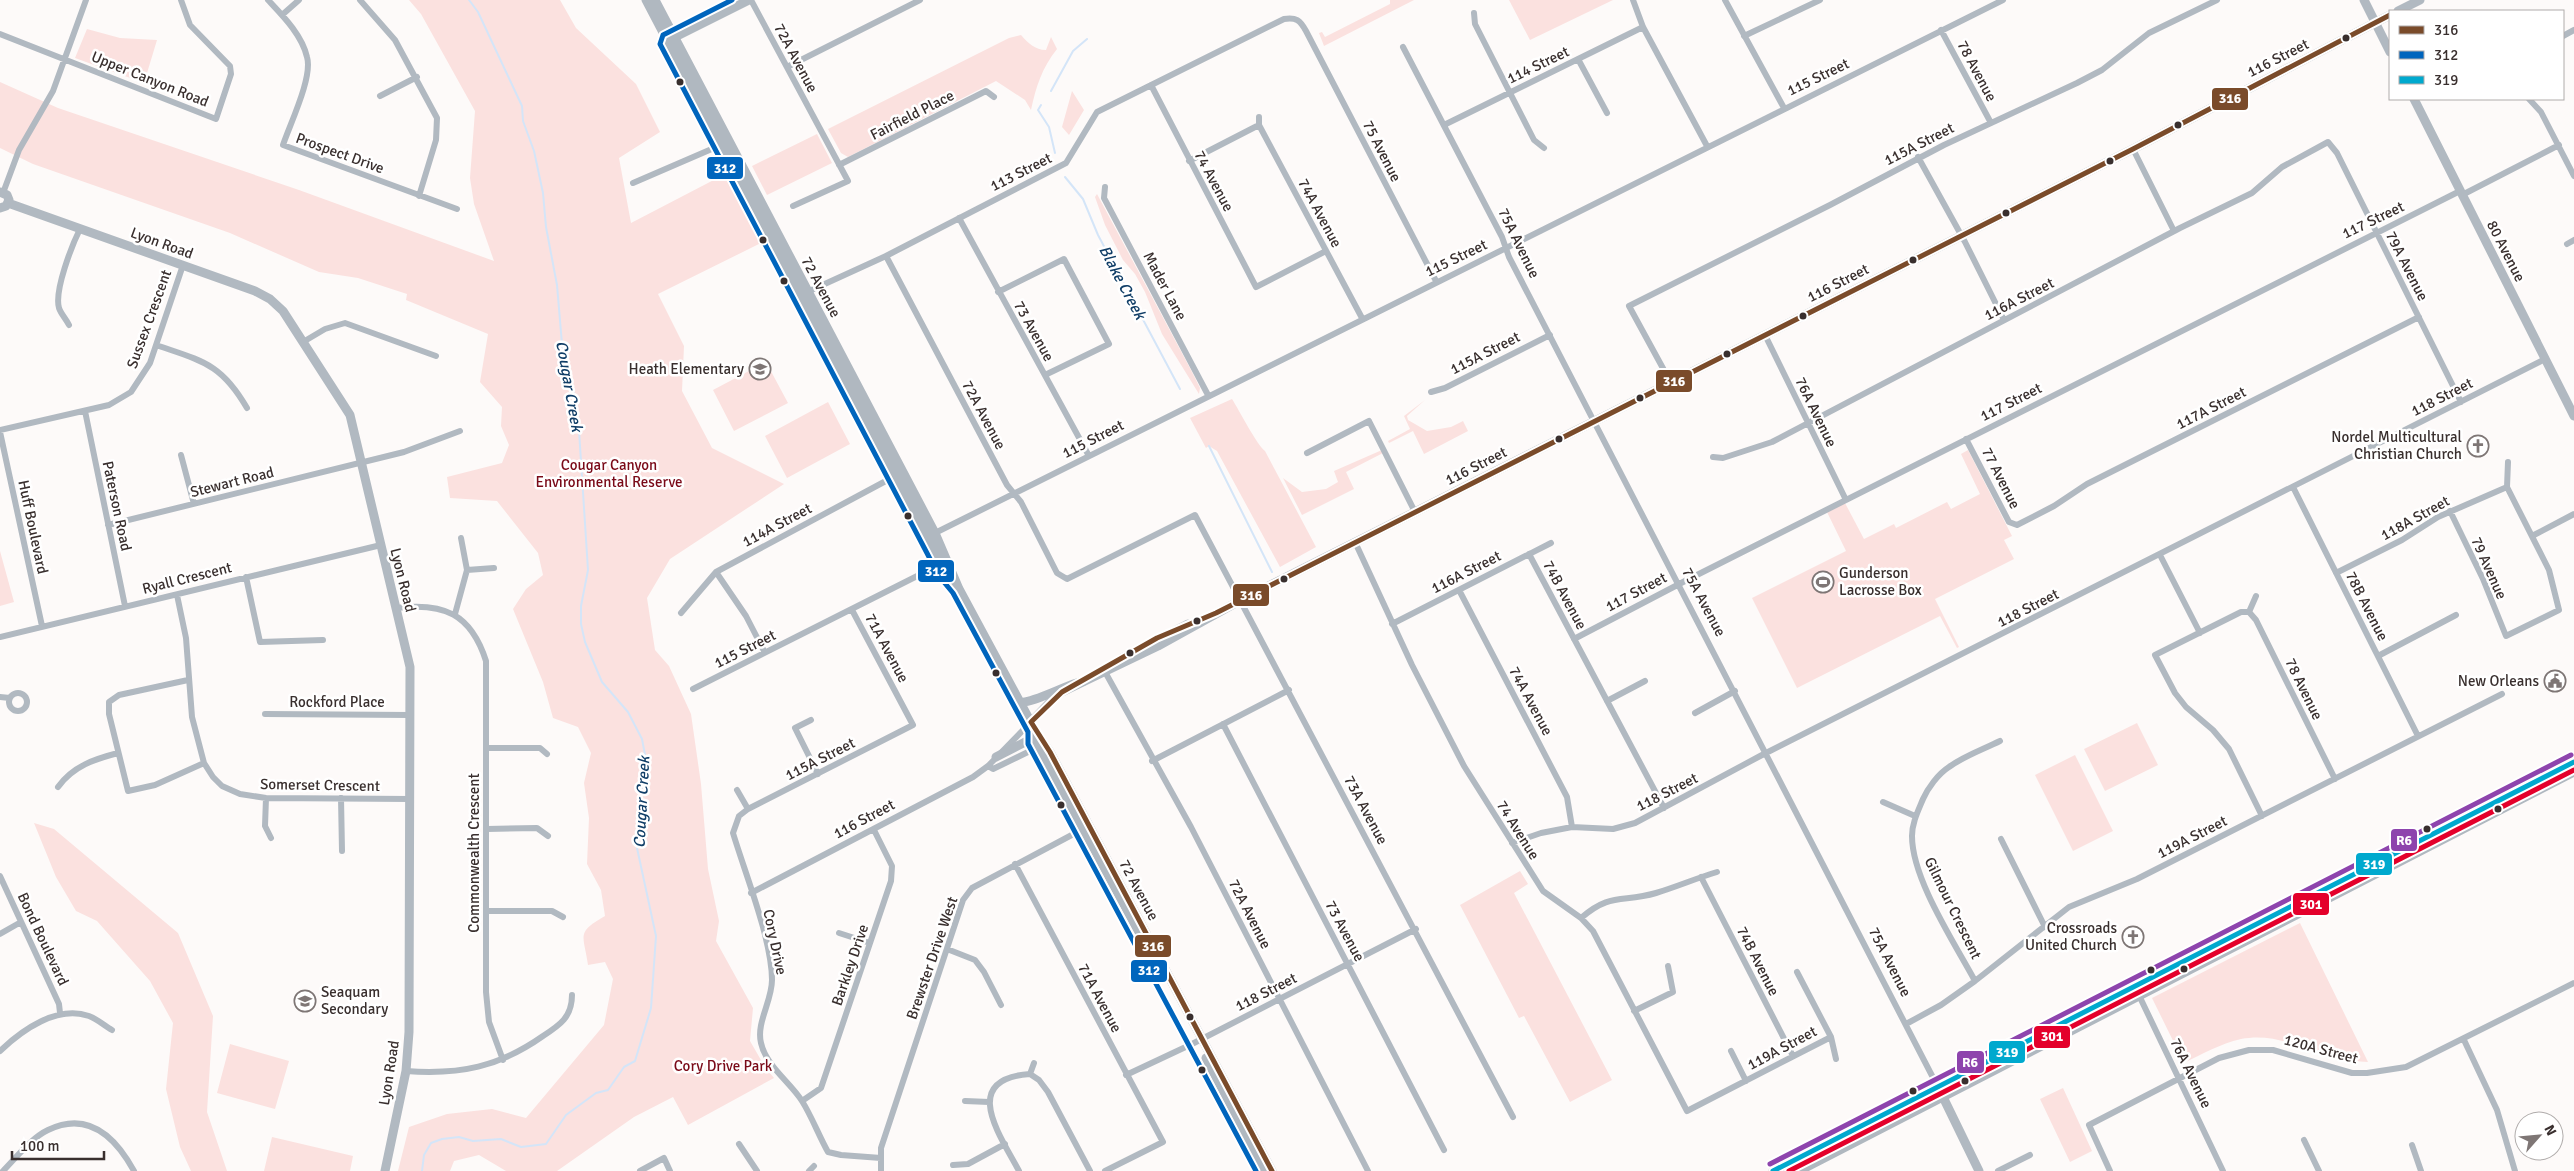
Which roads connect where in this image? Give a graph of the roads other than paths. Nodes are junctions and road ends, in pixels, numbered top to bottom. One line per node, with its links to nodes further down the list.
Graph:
1 (86, 0): 30 (street)
2 (180, 0): 30 (street, Upper Canyon Road)
3 (268, 0): 19 (street, Prospect Drive)
4 (298, 0): 19 (street)
5 (360, 0): 33 (street)
6 (646, 0): 27 (main road, 72 Avenue)
7 (655, 0): 27 (main road, 72 Avenue)
8 (920, 0): 32 (street)
9 (1633, 0): 22 (street)
10 (1725, 0): 26 (street)
11 (1820, 0): 26 (street)
12 (2003, 0): 23 (street, 115 Street)
13 (2217, 0): 42 (street, 115A Street)
14 (2364, 0): 21 (street)
15 (2420, 0): 17 (street)
16 (747, 1): 27 (street); 32 (street, 72A Avenue)
17 (2400, 10)
18 (1474, 13): 35 (street)
19 (282, 15): 58 (street, Prospect Drive)
20 (2389, 16): 21 (street, 116 Street)
21 (2376, 23): 29 (street); 49 (street, 116 Street)
22 (1643, 27): 31 (street, 114 Street); 47 (street)
23 (1941, 30): 40 (street, 115 Street); 42 (street, 78 Avenue)
24 (1306, 31): 34 (street, 113 Street); 73 (street, 75 Avenue)
25 (0, 34): 30 (street, Upper Canyon Road)
26 (1744, 36): 40 (street)
27 (671, 40): 45 (main road, 72 Avenue); 75 (main road, 72 Avenue)
28 (1403, 48): 43 (street, 75A Avenue)
29 (2389, 50)
30 (66, 59): 56 (street)
31 (1578, 59): 35 (street, 114 Street); 41 (street)
32 (787, 67): 52 (street, 72A Avenue)
33 (416, 77): 36 (street); 58 (street)
34 (1151, 86): 51 (street, 74 Avenue); 62 (street, 113 Street)
35 (1510, 92): 43 (street, 114 Street); 48 (street)
36 (380, 96)
37 (994, 97): 52 (street, Fairfield Place)
38 (2414, 100): 57 (street, 80 Avenue)
39 (2530, 100): 46 (street)
40 (1784, 108): 47 (street, 115 Street)
41 (1607, 113)
42 (1992, 123): 50 (street, 115A Street)
43 (1444, 125): 69 (street, 75A Avenue)
44 (2328, 142): 64 (street, 116A Street); 65 (street, 79A Avenue)
45 (721, 145): 54 (street); 75 (main road, 72 Avenue)
46 (2559, 145): 53 (street); 57 (street, 117 Street)
47 (1707, 146): 69 (street, 115 Street)
48 (1544, 148)
49 (2133, 149): 64 (street); 66 (street, 116 Street)
50 (1918, 158): 66 (street); 87 (street, 115A Street)
51 (1189, 162): 70 (street, 74 Avenue); 70 (street, 74A Avenue)
52 (839, 165): 60 (street, 72A Avenue)
53 (2574, 176)
54 (633, 183)
55 (1105, 187): 89 (street, Mader Lane)
56 (2, 193): 59 (street)
57 (2461, 193): 65 (street, 117 Street); 85 (street, 80 Avenue)
58 (419, 196): 61 (street, Prospect Drive)
59 (4, 206): 63 (street, Lyon Road)
60 (793, 206)
61 (457, 209)
62 (959, 218): 71 (street, 113 Street); 74 (street, 73 Avenue)
63 (80, 229): 72 (street, Lyon Road); 79 (street)
64 (2174, 231): 78 (street, 116A Street)
65 (2376, 232): 76 (street, 79A Avenue); 98 (street, 117 Street)
66 (1961, 235): 78 (street); 81 (street, 116 Street)
67 (2574, 240): 68 (street)
68 (2567, 244)
69 (1505, 247): 73 (street, 115 Street); 80 (street, 75A Avenue)
70 (1326, 251): 77 (street, 74A Avenue)
71 (886, 256): 75 (street, 113 Street); 108 (street, 72A Avenue)
72 (183, 265): 82 (street, Lyon Road); 83 (street, Sussex Crescent)
73 (1436, 281): 77 (street, 115 Street)
74 (998, 292): 86 (street, 73 Avenue); 86 (street)
75 (805, 293): 105 (main road, 72 Avenue); 118 (main road, 72 Avenue)
76 (2419, 317): 90 (street, 79A Avenue); 117 (street, 117A Street)
77 (1362, 318): 89 (street, 115 Street)
78 (2004, 320): 95 (street, 116A Street)
79 (69, 325)
80 (1550, 335): 88 (street, 115A Street); 94 (street, 75A Avenue)
81 (1765, 335): 87 (street, 116 Street); 95 (street, 76A Avenue)
82 (304, 342): 84 (street); 103 (street, Lyon Road)
83 (156, 345): 91 (street); 92 (street, Sussex Crescent)
84 (436, 356)
85 (2545, 359): 90 (street, 118 Street); 93 (street, 80 Avenue)
86 (1044, 376): 101 (street, 73 Avenue)
87 (1671, 383): 94 (street, 116 Street)
88 (1431, 392)
89 (1208, 395): 101 (street, 115 Street)
90 (2461, 402): 107 (street, 118 Street)
91 (247, 408)
92 (85, 411): 96 (street, Sussex Crescent); 115 (street, Paterson Road)
93 (2574, 416)
94 (1594, 422): 111 (street, 116 Street); 132 (street, 75A Avenue)
95 (1808, 422): 102 (street, 116A Street); 109 (street, 76A Avenue)
96 (0, 431): 146 (street, Huff Boulevard)
97 (460, 431): 103 (street, Stewart Road)
98 (1966, 439): 109 (street, 117 Street); 117 (street, 77 Avenue)
99 (1307, 453): 111 (street)
100 (181, 455): 110 (street)
101 (1089, 456): 108 (street, 115 Street)
102 (1713, 457)
103 (361, 461): 110 (street, Stewart Road); 123 (street, Lyon Road)
104 (2508, 462): 106 (street)
105 (897, 475): 116 (main road, 72 Avenue); 129 (street, 114A Street)
106 (2507, 486): 112 (street, 118A Street); 119 (street)
107 (2293, 488): 125 (street, 118 Street); 130 (street, 78B Avenue)
108 (1013, 494): 114 (street, 72A Avenue); 118 (street, 115 Street)
109 (1846, 500): 132 (street, 117 Street)
110 (194, 504): 115 (street, Stewart Road)
111 (1415, 512): 121 (street, 116 Street)
112 (2450, 512): 119 (street, 79 Avenue); 130 (street, 118A Street)
113 (2574, 514): 119 (street)
114 (1195, 516): 137 (street, 73A Avenue)
115 (108, 524): 138 (street, Paterson Road)
116 (921, 524): 118 (street); 126 (main road, 72 Avenue)
117 (2017, 525)
118 (935, 533): 133 (main road, 72 Avenue)
119 (2532, 536)
120 (461, 538): 128 (street)
121 (1355, 542): 137 (street, 116 Street); 145 (street, 74 Avenue)
122 (1551, 543): 124 (street, 116A Street)
123 (381, 545): 131 (street, Ryall Crescent); 139 (street, Lyon Road)
124 (1529, 554): 134 (street, 116A Street); 149 (street, 74B Avenue)
125 (2160, 555): 147 (street); 178 (street, 118 Street)
126 (942, 564): 133 (main road, 72 Avenue); 140 (street, 115 Street)
127 (494, 568): 128 (street)
128 (467, 570): 143 (street)
129 (716, 572): 142 (street, 114A Street); 151 (street)
130 (2336, 573): 152 (street, 78B Avenue)
131 (246, 577): 135 (street, Ryall Crescent); 150 (street)
132 (1679, 583): 149 (street, 117 Street); 159 (street, 75A Avenue)
133 (959, 589): 164 (main road, 72 Avenue)
134 (1459, 590): 145 (street, 116A Street); 199 (street, 74A Avenue)
135 (177, 595): 138 (street, Ryall Crescent); 154 (street, Somerset Crescent)
136 (2256, 596): 141 (street)
137 (1241, 600): 153 (street, 116 Street); 158 (street, 73A Avenue)
138 (125, 606): 146 (street, Ryall Crescent)
139 (396, 608): 143 (street, Commonwealth Crescent); 167 (street, Lyon Road)
140 (852, 610): 151 (street, 115 Street); 169 (street, 71A Avenue)
141 (2249, 612): 147 (street); 187 (street, 78 Avenue)
142 (680, 613)
143 (455, 614): 175 (street, Commonwealth Crescent)
144 (2456, 615): 152 (street)
145 (1392, 624): 207 (street, 74 Avenue)
146 (42, 626): 148 (street, Ryall Crescent)
147 (2200, 633): 198 (street)
148 (0, 637)
149 (1574, 639): 163 (street, 74B Avenue)
150 (323, 640)
151 (764, 651): 157 (street, 115 Street)
152 (2378, 656): 172 (street, 78B Avenue)
153 (1104, 670): 155 (street, 116 Street); 181 (street, 72A Avenue)
154 (188, 680): 177 (street); 182 (street, Somerset Crescent)
155 (1084, 681): 164 (main road); 171 (street, 116 Street)
156 (1645, 681): 163 (street)
157 (693, 689)
158 (1289, 690): 170 (street); 221 (street, 73A Avenue)
159 (1735, 691): 165 (street); 178 (street, 75A Avenue)
160 (2502, 694): 172 (street, 119A Street)
161 (0, 697): 162 (street)
162 (10, 698)
163 (1607, 701): 195 (street, 74B Avenue)
164 (1021, 702): 171 (main road, 72 Avenue)
165 (1695, 713)
166 (265, 714): 167 (street, Rockford Place)
167 (410, 715): 192 (street, Lyon Road)
168 (811, 720): 186 (street)
169 (913, 724): 186 (street, 115A Street)
170 (1223, 724): 181 (street); 226 (street, 73 Avenue)
171 (1033, 726): 173 (main road, 72 Avenue); 180 (street, 116 Street); 240 (main road, 72 Avenue)
172 (2418, 736): 187 (street, 119A Street)
173 (1035, 740): 180 (main road); 201 (main road, 72 Avenue)
174 (2000, 741): 197 (street, Gilmour Crescent)
175 (488, 748): 179 (street); 200 (street, Commonwealth Crescent)
176 (1030, 751): 184 (street, 116 Street)
177 (118, 753): 182 (street); 188 (street)
178 (1767, 753): 195 (street, 118 Street); 237 (street, 75A Avenue)
179 (547, 754)
180 (996, 757): 184 (street, 116 Street)
181 (1152, 761): 233 (street, 72A Avenue)
182 (204, 762): 190 (street, Somerset Crescent)
183 (2574, 762): 204 (main road)
184 (988, 766): 202 (street, 116 Street)
185 (2574, 772): 204 (main road)
186 (818, 774): 194 (street, 115A Street)
187 (2335, 779): 198 (street, 119A Street)
188 (58, 787)
189 (737, 790): 194 (street)
190 (266, 798): 191 (street, Somerset Crescent); 205 (street)
191 (341, 798): 192 (street, Somerset Crescent); 208 (street)
192 (410, 799): 248 (street, Lyon Road)
193 (1883, 802): 197 (street)
194 (748, 808): 196 (street, 115A Street)
195 (1664, 808): 199 (street, 118 Street)
196 (739, 816): 214 (street, Cory Drive)
197 (1915, 816): 229 (street, Gilmour Crescent)
198 (2262, 816): 220 (street, 119A Street)
199 (1572, 827): 207 (street, 118 Street)
200 (487, 829): 203 (street); 215 (street, Commonwealth Crescent)
201 (1083, 829): 209 (street, Brewster Drive West); 240 (main road, 72 Avenue)
202 (874, 830): 214 (street, 116 Street); 224 (street, Barkley Drive)
203 (548, 836)
204 (2436, 837): 213 (main road); 216 (main road)
205 (271, 838)
206 (2001, 839): 220 (street)
207 (1512, 843): 218 (street, 74 Avenue)
208 (342, 851)
209 (1015, 864): 225 (street, Brewster Drive West); 250 (street, 71A Avenue)
210 (1718, 872): 212 (street)
211 (0, 876): 219 (street, Bond Boulevard)
212 (1701, 877): 218 (street); 244 (street, 74B Avenue)
213 (2326, 889): 216 (main road); 231 (main road)
214 (751, 893): 255 (street, Cory Drive)
215 (487, 910): 217 (street); 246 (street, Commonwealth Crescent)
216 (2301, 911): 231 (main road)
217 (563, 917)
218 (1581, 918): 235 (street, 74 Avenue)
219 (21, 922): 223 (street); 236 (street, Bond Boulevard)
220 (2045, 927): 229 (street, 119A Street)
221 (1416, 929): 226 (street, 118 Street); 259 (street, 73A Avenue)
222 (840, 932): 224 (street)
223 (0, 934)
224 (870, 943): 255 (street, Barkley Drive)
225 (947, 949): 234 (street); 267 (street, Brewster Drive West)
226 (1348, 964): 233 (street, 118 Street); 265 (street, 73 Avenue)
227 (1668, 966): 235 (street)
228 (1798, 972): 239 (street)
229 (1975, 981): 237 (street, 119A Street)
230 (2574, 983): 241 (street, 120A Street)
231 (2137, 991): 251 (street, 76A Avenue); 253 (main road); 254 (main road)
232 (572, 995): 246 (street)
233 (1280, 999): 240 (street, 118 Street); 283 (street, 72A Avenue)
234 (1001, 1005)
235 (1634, 1011): 258 (street, 74 Avenue)
236 (60, 1013): 238 (street); 242 (street)
237 (1906, 1024): 253 (street, 75A Avenue)
238 (112, 1030)
239 (1831, 1036): 244 (street, 119A Street); 245 (street)
240 (1200, 1040): 250 (street, 118 Street); 281 (main road, 72 Avenue); 282 (main road, 72 Avenue)
241 (2464, 1040): 251 (street, 120A Street); 292 (street)
242 (0, 1051)
243 (1731, 1051): 252 (street, 119A Street)
244 (1793, 1056): 252 (street, 119A Street)
245 (1836, 1059)
246 (503, 1060): 248 (street)
247 (1034, 1063): 249 (street)
248 (406, 1071): 273 (street, Lyon Road)
249 (1030, 1074): 257 (street); 279 (street)
250 (1126, 1074): 280 (street, 71A Avenue)
251 (2180, 1078): 288 (street, 120A Street); 289 (street, 76A Avenue)
252 (1746, 1081): 258 (street, 119A Street)
253 (1938, 1086): 254 (street, 75A Avenue); 260 (main road)
254 (1944, 1097): 270 (main road); 286 (street, 75A Avenue)
255 (802, 1101): 267 (street, Cory Drive)
256 (965, 1101): 257 (street)
257 (989, 1102): 263 (street)
258 (1687, 1111)
259 (1513, 1117)
260 (1840, 1136): 268 (main road); 270 (main road)
261 (2304, 1140): 290 (street)
262 (739, 1144): 276 (street)
263 (1005, 1144): 269 (street); 278 (street)
264 (2412, 1145): 291 (street)
265 (1444, 1150)
266 (2030, 1155): 287 (street)
267 (881, 1158): 277 (street, Brewster Drive West)
268 (1794, 1160): 284 (main road); 285 (main road)
269 (953, 1165)
270 (1801, 1170)
271 (3, 1171): 272 (street)
272 (134, 1171)
273 (385, 1171)
274 (640, 1171): 275 (street)
275 (670, 1171)
276 (757, 1171)
277 (881, 1171)
278 (1019, 1171)
279 (1090, 1171)
280 (1105, 1171)
281 (1265, 1171)
282 (1272, 1171)
283 (1368, 1171)
284 (1773, 1171)
285 (1780, 1171)
286 (1979, 1171)
287 (1998, 1171)
288 (2110, 1171)
289 (2223, 1171)
290 (2319, 1171)
291 (2421, 1171)
292 (2515, 1171)

